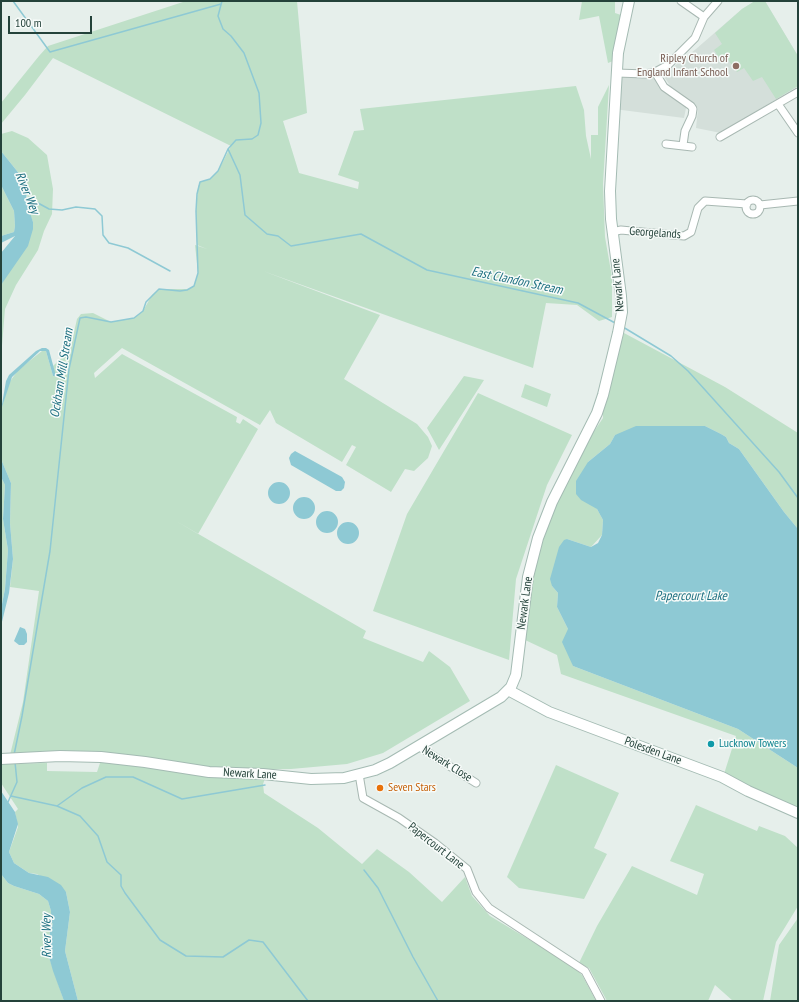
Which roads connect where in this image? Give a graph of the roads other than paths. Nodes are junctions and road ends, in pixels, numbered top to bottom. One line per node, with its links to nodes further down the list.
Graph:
1 (629, 1): 6 (main road, Newark Lane)
2 (681, 1): 4 (street)
3 (718, 1): 4 (street)
4 (704, 17): 5 (street)
5 (655, 72): 6 (street); 12 (street)
6 (617, 73): 17 (main road, Newark Lane)
7 (798, 92): 8 (street)
8 (778, 104): 9 (street); 10 (street)
9 (798, 133)
10 (720, 137)
11 (666, 144): 12 (street)
12 (683, 145): 13 (street)
13 (692, 147)
14 (798, 201): 16 (street, Georgelands)
15 (747, 204): 16 (street, Georgelands); 16 (street, Georgelands); 17 (street, Georgelands)
16 (760, 205)
17 (612, 232): 18 (main road, Newark Lane)
18 (508, 690): 19 (main road, Newark Lane); 23 (main road, Polesden Lane)
19 (418, 746): 21 (main road, Newark Lane); 22 (street, Newark Close)
20 (10, 758): 21 (main road, Newark Lane)
21 (359, 774): 24 (street, Papercourt Lane)
22 (476, 783)
23 (798, 813)
24 (601, 1001)

